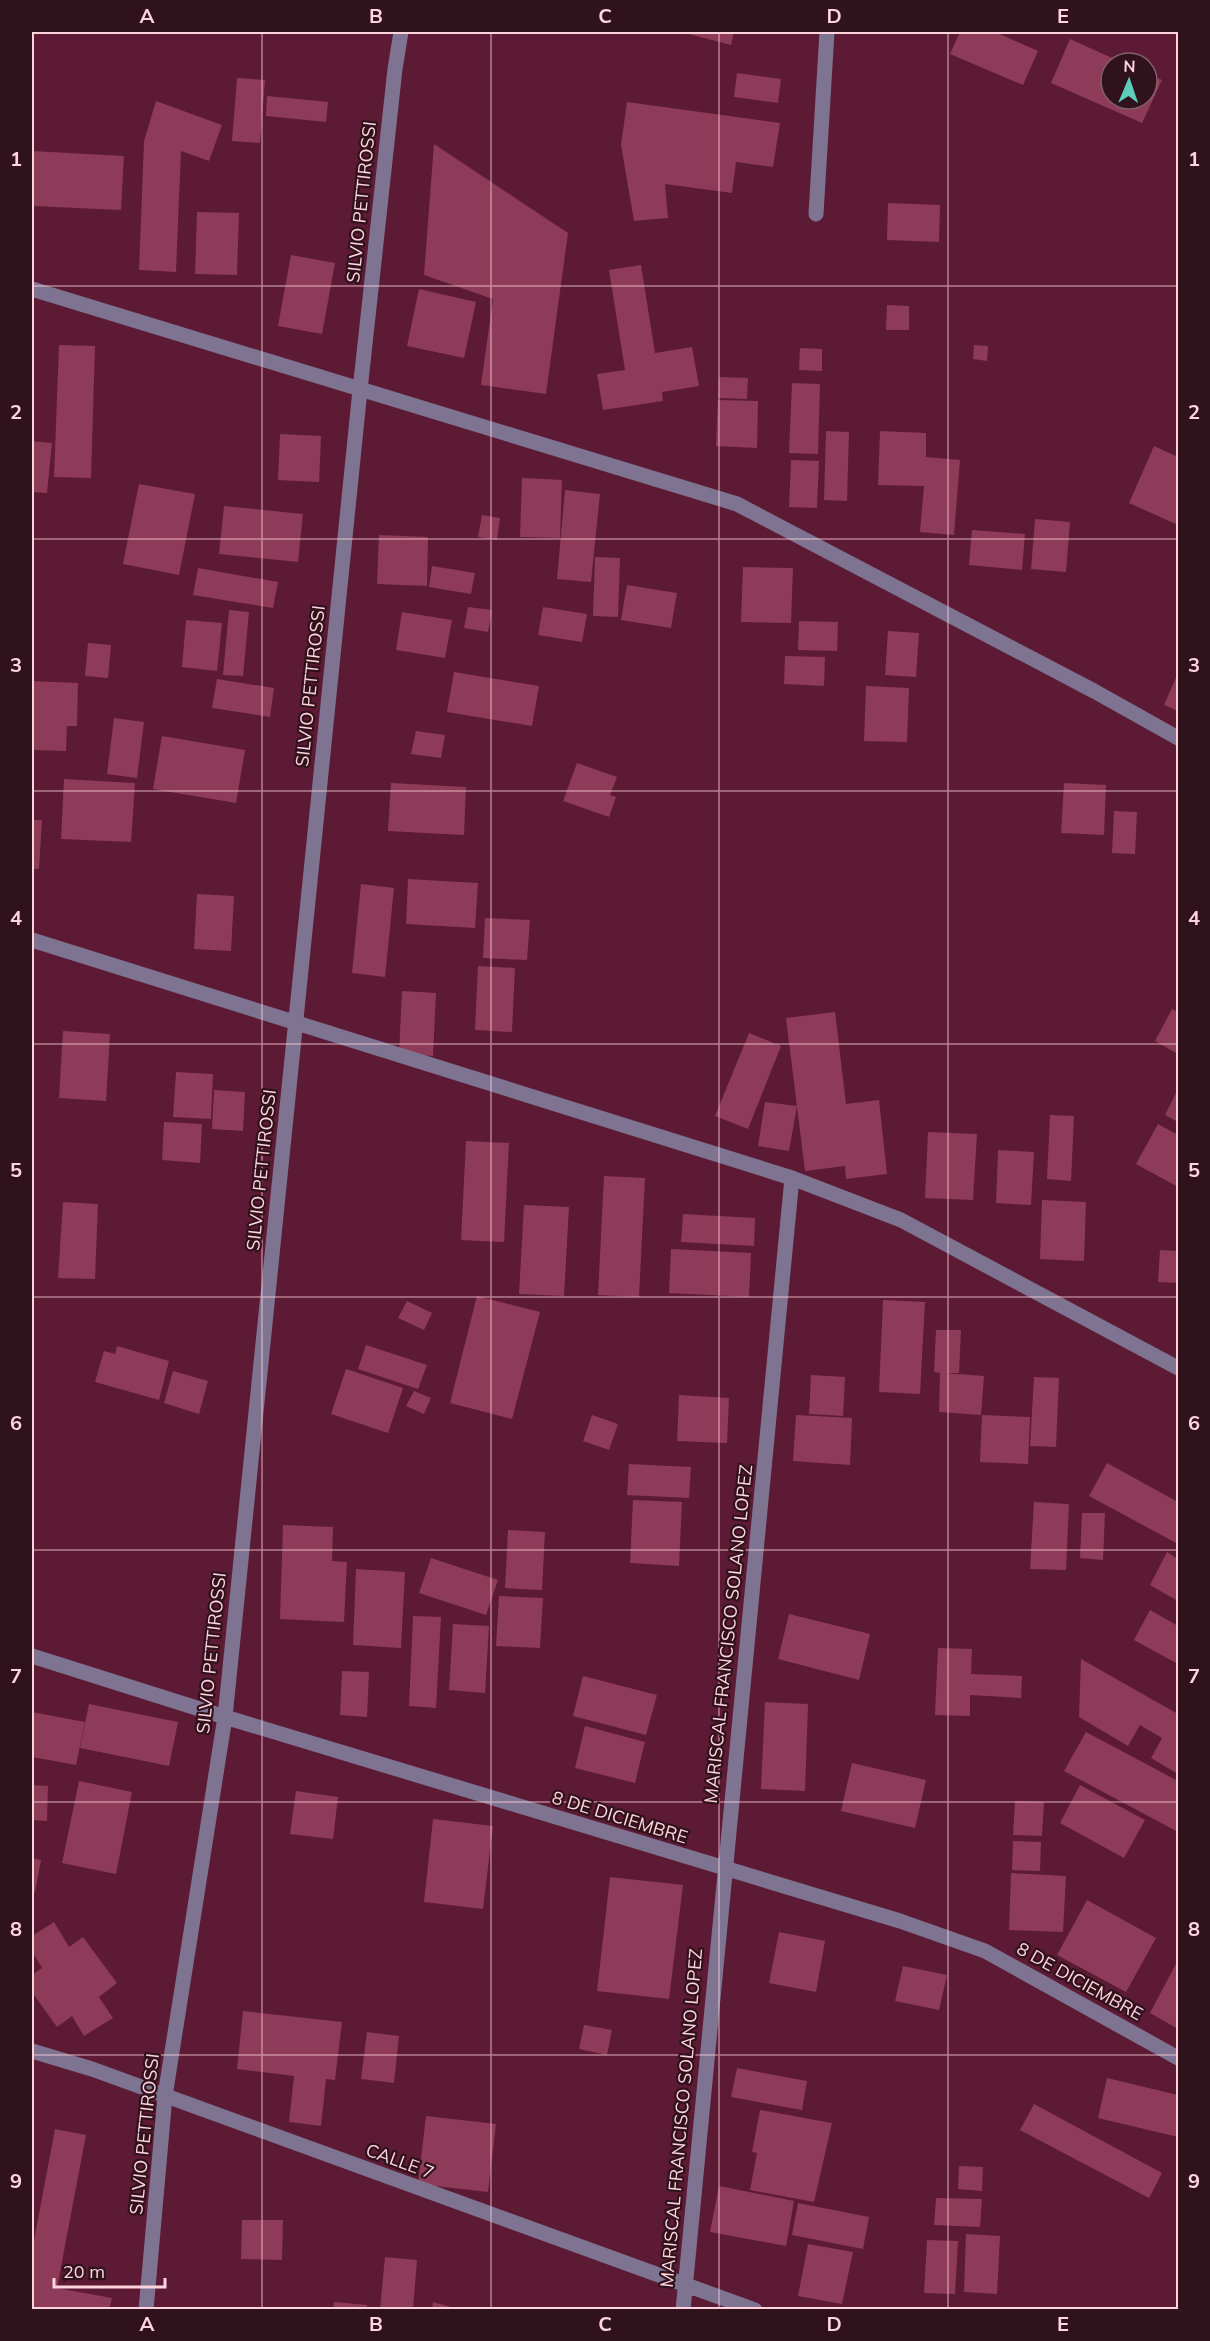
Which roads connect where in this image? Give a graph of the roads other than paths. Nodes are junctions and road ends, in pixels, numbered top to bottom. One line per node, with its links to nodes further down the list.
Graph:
1 (401, 32): 5 (street, SILVIO PETTIROSSI)
2 (827, 32): 3 (street)
3 (816, 214)
4 (32, 289): 5 (street)
5 (360, 390): 6 (street); 8 (street, SILVIO PETTIROSSI)
6 (1179, 738)
7 (32, 940): 8 (street)
8 (296, 1024): 9 (street); 12 (street, SILVIO PETTIROSSI)
9 (792, 1178): 10 (street); 13 (street, MARISCAL FRANCISCO SOLANO LOPEZ)
10 (1179, 1368)
11 (32, 1656): 12 (street, 8 DE DICIEMBRE)
12 (225, 1717): 13 (street, 8 DE DICIEMBRE); 16 (street, SILVIO PETTIROSSI)
13 (724, 1869): 15 (street, 8 DE DICIEMBRE); 17 (street, MARISCAL FRANCISCO SOLANO LOPEZ)
14 (32, 2051): 16 (street, CALLE 7)
15 (1179, 2058)
16 (165, 2096): 17 (street, CALLE 7); 18 (street, SILVIO PETTIROSSI)
17 (685, 2285): 19 (street, MARISCAL FRANCISCO SOLANO LOPEZ); 20 (street, CALLE 7)
18 (146, 2310)
19 (683, 2310)
20 (755, 2310)

